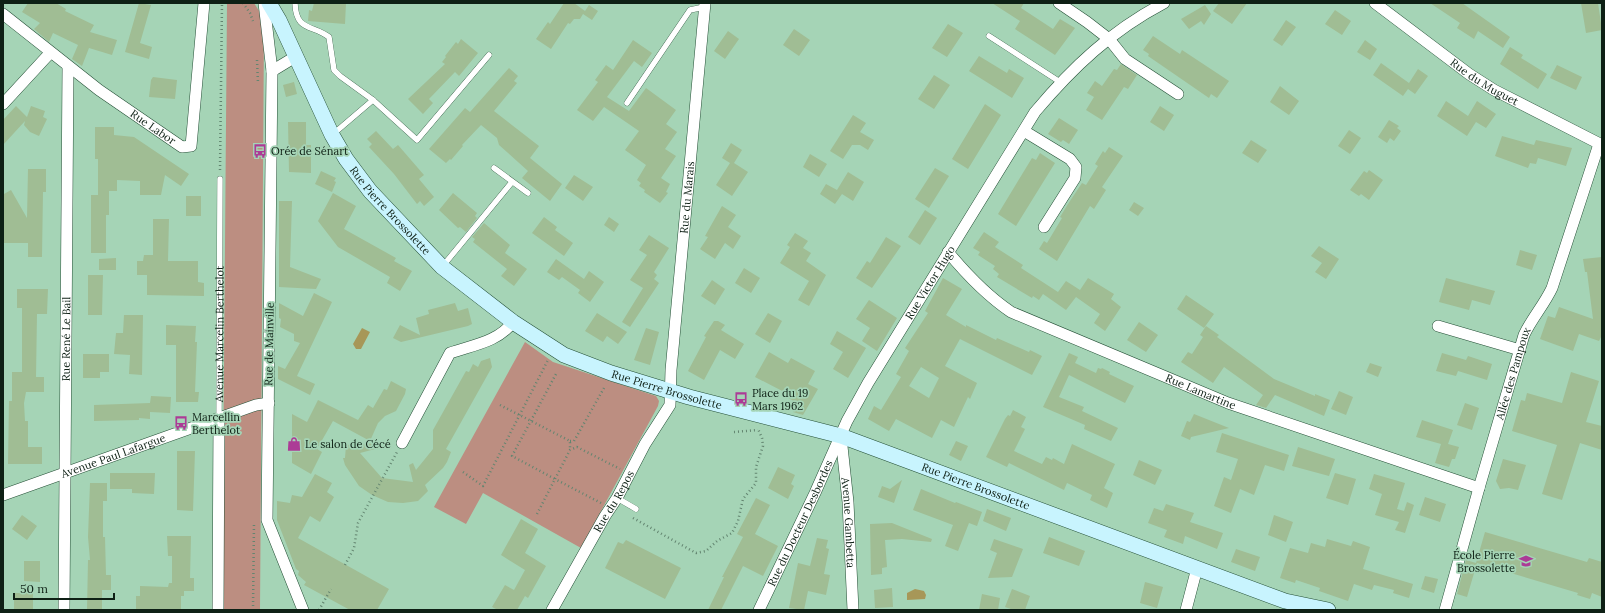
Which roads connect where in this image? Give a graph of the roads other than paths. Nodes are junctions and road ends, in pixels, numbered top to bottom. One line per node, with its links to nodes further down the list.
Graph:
1 (204, 3): 15 (street, Rue Labor)
2 (264, 3): 16 (street, Rue de Mainville)
3 (269, 3): 14 (street, Rue Pierre Brossolette)
4 (295, 3): 19 (lane)
5 (1059, 3): 11 (street)
6 (1164, 3): 11 (street, Rue Victor Hugo)
7 (1375, 3): 24 (street, Rue du Muguet)
8 (704, 5): 20 (lane); 35 (street, Rue du Marais)
9 (3, 14): 12 (street, Rue Labor)
10 (989, 36): 17 (lane)
11 (1109, 39): 17 (street, Rue Victor Hugo); 18 (street)
12 (50, 52): 15 (street, Rue Labor); 21 (street)
13 (489, 55): 19 (lane)
14 (295, 57): 16 (street); 23 (street, Rue Pierre Brossolette)
15 (68, 67): 40 (street, Rue René Le Bail)
16 (272, 76): 36 (street, Rue de Mainville)
17 (1060, 82): 22 (street, Rue Victor Hugo)
18 (1178, 94)
19 (373, 100): 23 (lane)
20 (627, 103)
21 (3, 104)
22 (1024, 131): 29 (street); 30 (street, Rue Victor Hugo)
23 (332, 135): 31 (street, Rue Pierre Brossolette)
24 (1600, 145): 34 (street, Allée des Pampoux)
25 (494, 168): 27 (lane)
26 (220, 179): 37 (lane, Avenue Marcelin Berthelot)
27 (512, 182): 28 (lane); 31 (lane)
28 (528, 193)
29 (1044, 227)
30 (948, 252): 38 (street, Rue Victor Hugo); 41 (street, Rue Lamartine)
31 (442, 267): 32 (street, Rue Pierre Brossolette)
32 (513, 322): 35 (street, Rue Pierre Brossolette); 39 (street)
33 (1438, 326): 34 (street)
34 (1520, 350): 41 (street, Allée des Pampoux)
35 (671, 392): 38 (street, Rue Pierre Brossolette); 43 (street, Rue du Repos)
36 (269, 402): 37 (street, Avenue Paul Lafargue); 49 (street, Rue de Mainville)
37 (219, 419): 40 (street, Avenue Paul Lafargue); 48 (street, Avenue Marcelin Berthelot)
38 (841, 436): 45 (street, Rue Pierre Brossolette); 51 (street, Rue du Docteur Desbordes); 52 (street, Avenue Gambetta)
39 (402, 443)
40 (65, 473): 42 (street, Avenue Paul Lafargue); 47 (street, Rue René Le Bail)
41 (1479, 488): 55 (street, Allée des Pampoux)
42 (3, 495)
43 (617, 498): 44 (lane); 50 (street, Rue du Repos)
44 (636, 509)
45 (1197, 568): 46 (street, Rue Pierre Brossolette); 53 (street)
46 (1285, 605): 54 (street, Rue Pierre Brossolette)
47 (64, 610)
48 (218, 610)
49 (303, 610)
50 (552, 610)
51 (759, 610)
52 (853, 610)
53 (1186, 610)
54 (1328, 610)
55 (1445, 610)

